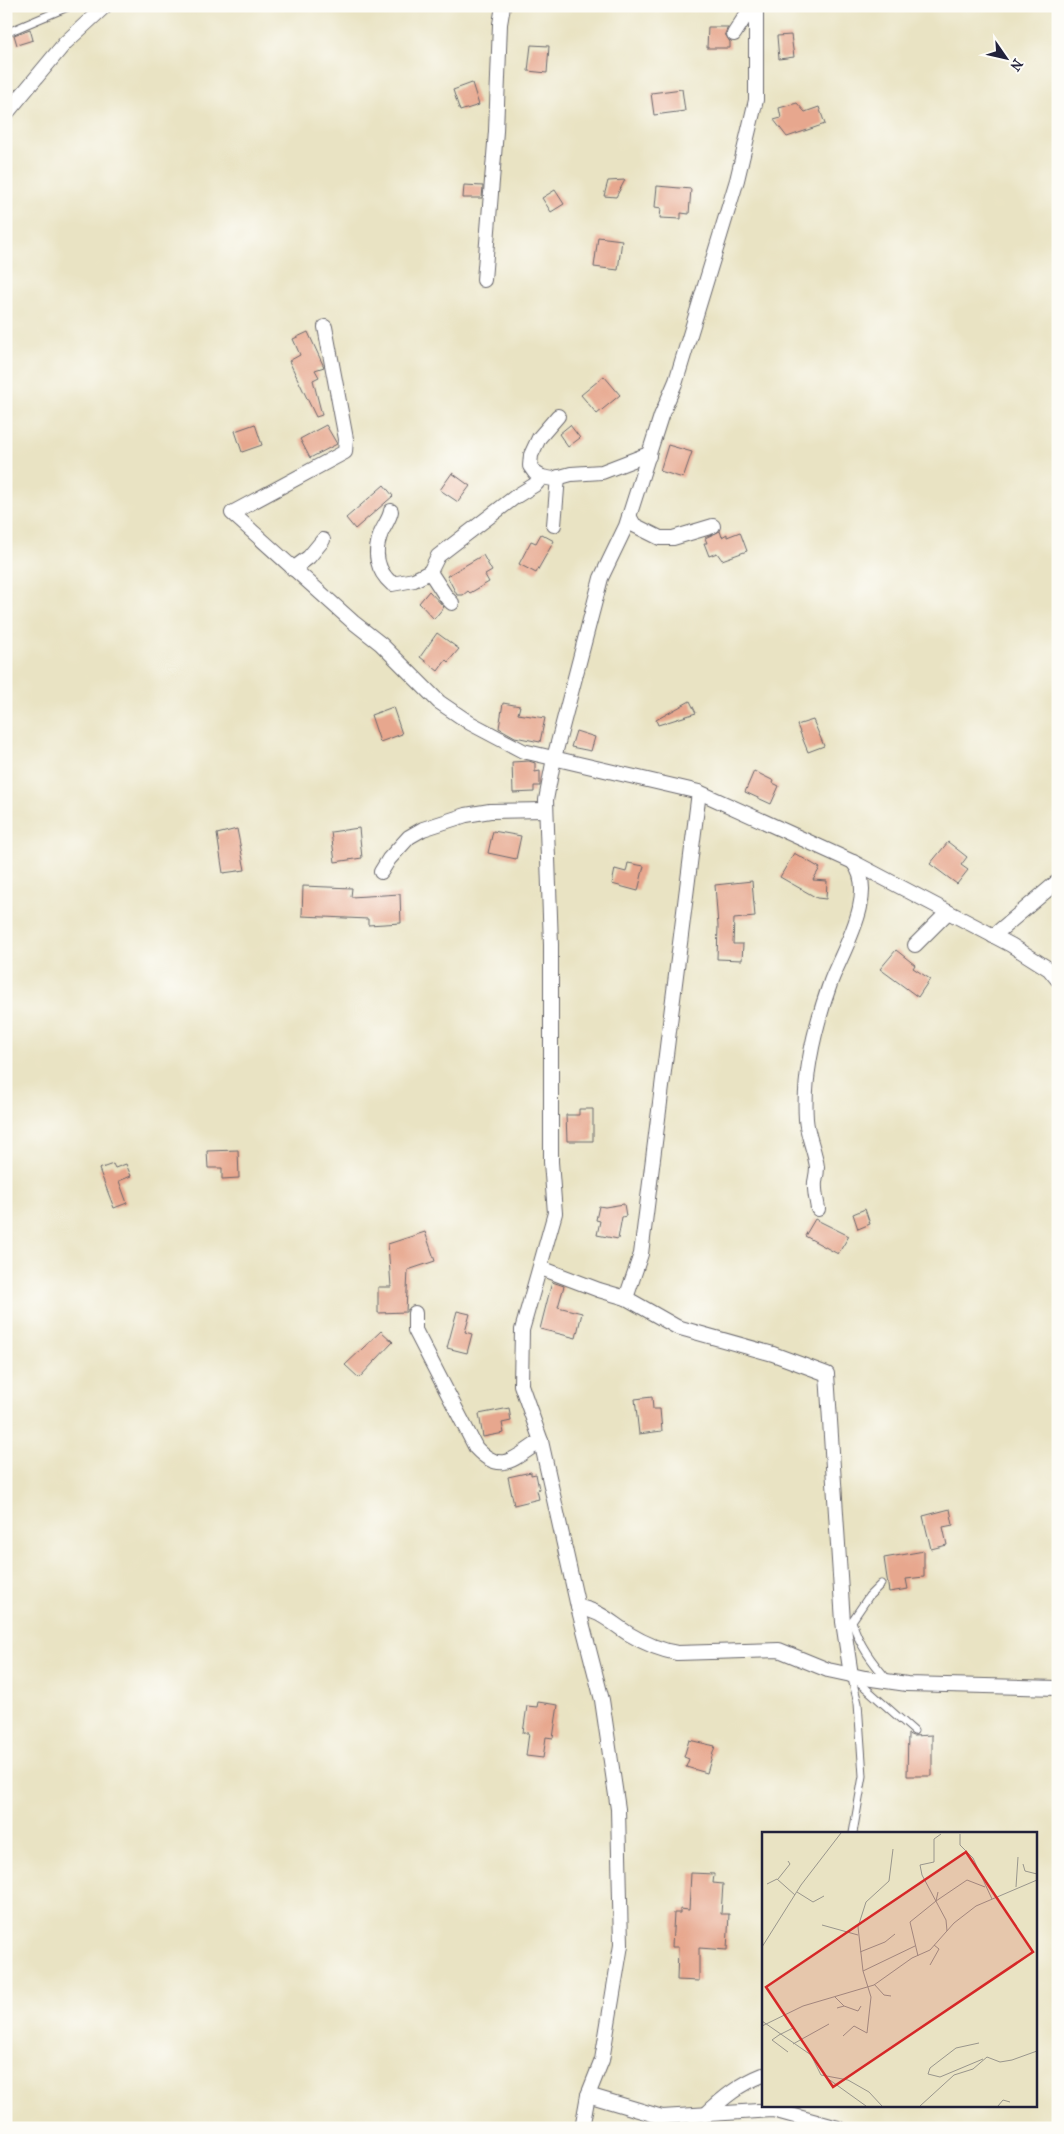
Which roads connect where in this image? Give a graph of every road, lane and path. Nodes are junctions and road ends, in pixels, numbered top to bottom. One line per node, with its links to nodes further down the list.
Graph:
1 (70, 6): 6 (lane)
2 (106, 6): 8 (street)
3 (502, 6): 9 (street)
4 (752, 6): 7 (street)
5 (756, 6): 12 (street)
6 (6, 34)
7 (734, 34)
8 (6, 114)
9 (484, 280)
10 (325, 327): 20 (street)
11 (558, 416): 13 (street)
12 (649, 456): 14 (street); 16 (street)
13 (542, 477): 14 (street); 21 (street)
14 (558, 478): 17 (street)
15 (391, 511): 21 (street)
16 (629, 516): 18 (street); 23 (street)
17 (554, 525)
18 (713, 526)
19 (323, 540): 20 (street)
20 (293, 569): 23 (street)
21 (430, 572): 22 (street)
22 (452, 603)
23 (554, 758): 24 (street); 25 (street)
24 (699, 792): 26 (street); 35 (street)
25 (546, 810): 27 (street); 34 (street)
26 (853, 862): 29 (street); 33 (street)
27 (381, 872)
28 (1058, 881): 30 (street)
29 (948, 912): 30 (street); 31 (street)
30 (993, 936): 32 (street)
31 (915, 945)
32 (1058, 980)
33 (818, 1209)
34 (541, 1268): 35 (street); 37 (street)
35 (626, 1298): 40 (street)
36 (415, 1312): 37 (street)
37 (541, 1441): 39 (street)
38 (881, 1584): 41 (lane)
39 (578, 1607): 40 (street); 46 (street)
40 (851, 1675): 41 (street); 43 (lane); 44 (lane)
41 (888, 1681): 42 (street)
42 (1058, 1688)
43 (914, 1731)
44 (853, 1832)
45 (762, 2075): 47 (street)
46 (588, 2095): 47 (street); 48 (street)
47 (706, 2115): 49 (street)
48 (582, 2128)
49 (838, 2128)

